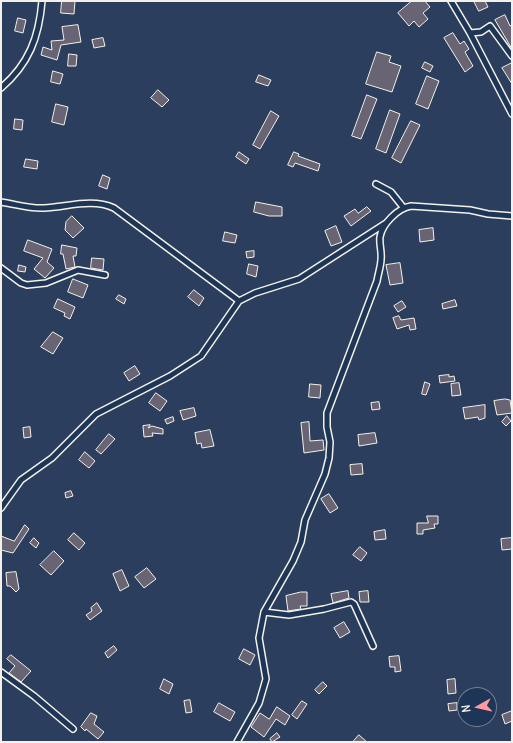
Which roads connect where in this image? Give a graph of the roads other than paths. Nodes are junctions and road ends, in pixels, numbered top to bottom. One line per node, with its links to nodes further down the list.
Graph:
1 (42, 1): 5 (street)
2 (451, 1): 3 (street)
3 (470, 32): 4 (street); 6 (street)
4 (512, 56)
5 (1, 88)
6 (512, 114)
7 (376, 184): 9 (street)
8 (1, 202): 14 (street)
9 (403, 207): 10 (street); 11 (street)
10 (512, 216)
11 (392, 218): 14 (street); 16 (street)
12 (1, 268): 13 (street)
13 (105, 275)
14 (239, 301): 15 (street)
15 (1, 508)
16 (264, 612): 17 (street); 20 (street)
17 (373, 646)
18 (1, 672): 19 (street)
19 (73, 729)
20 (237, 742)

